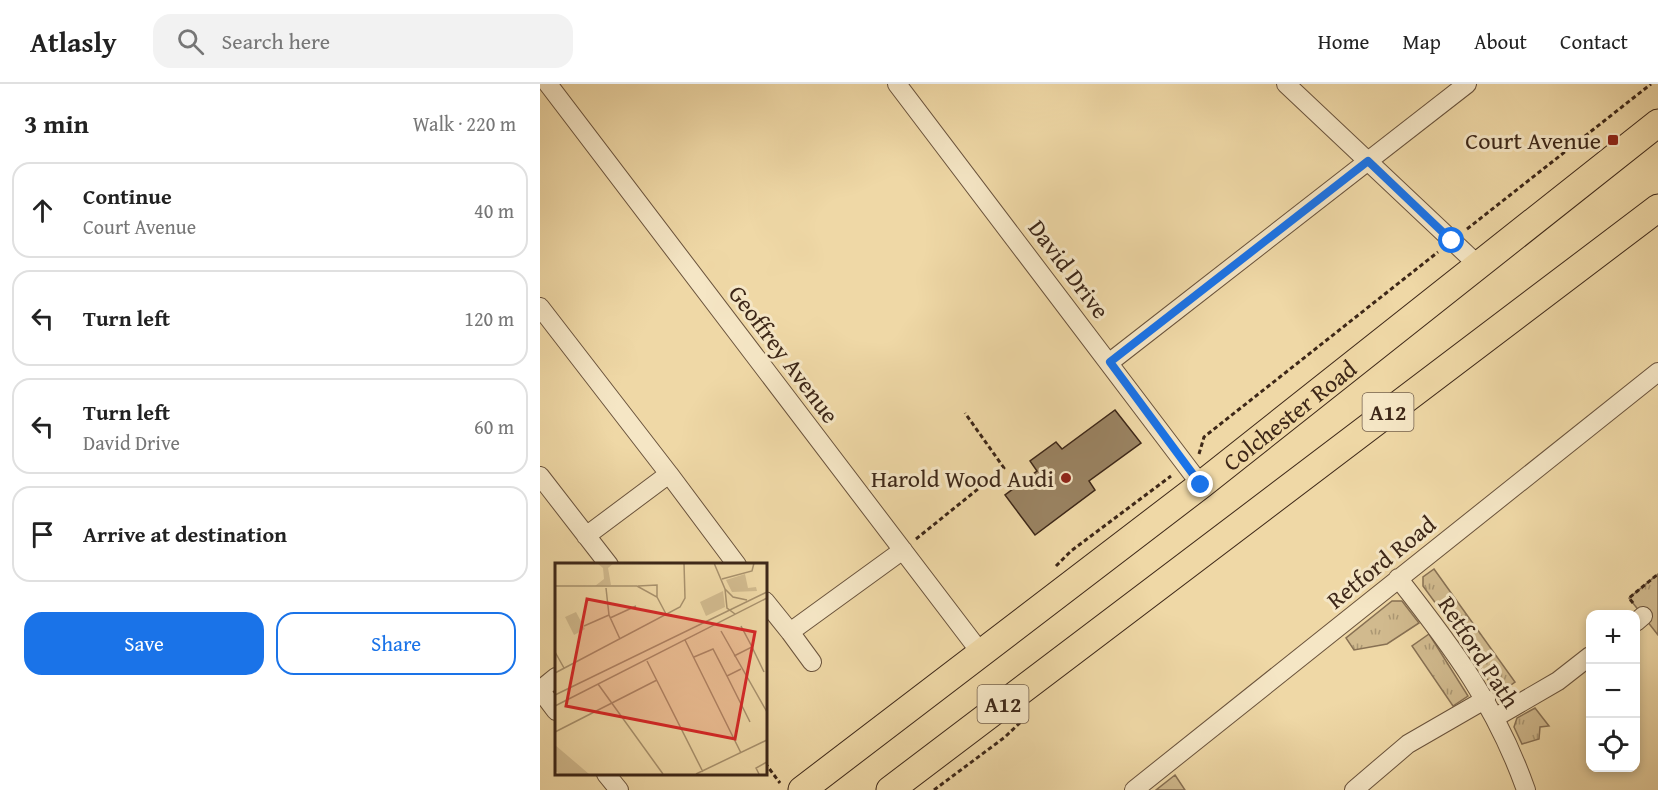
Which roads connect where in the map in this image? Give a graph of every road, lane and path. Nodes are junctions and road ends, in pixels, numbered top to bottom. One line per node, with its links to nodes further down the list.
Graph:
1 (548, 84): 21 (street, Geoffrey Avenue)
2 (897, 84): 13 (street, David Drive)
3 (1286, 84): 7 (street)
4 (1467, 84): 7 (street)
5 (1651, 84): 9 (path)
6 (1658, 123): 11 (highway, Colchester Road / A12)
7 (1368, 161): 11 (street); 13 (street)
8 (1658, 208): 42 (highway, A12)
9 (1460, 234)
10 (1441, 250): 16 (path)
11 (1478, 265): 19 (highway, Colchester Road / A12)
12 (540, 307): 17 (street)
13 (1110, 362): 19 (street, David Drive)
14 (1658, 372): 25 (street, Retford Road)
15 (965, 413): 21 (path)
16 (1195, 457)
17 (669, 474): 20 (street); 23 (street)
18 (540, 476): 20 (street)
19 (1201, 485): 29 (highway, Colchester Road / A12)
20 (586, 536): 22 (street)
21 (903, 550): 28 (street); 29 (street, Geoffrey Avenue)
22 (607, 563)
23 (736, 563)
24 (1658, 574): 27 (path)
25 (1398, 578): 34 (street, Retford Path); 43 (street, Retford Road)
26 (766, 602): 28 (street)
27 (1635, 610)
28 (790, 632): 31 (street)
29 (981, 653): 41 (highway, Colchester Road / A12)
30 (1586, 659): 36 (street)
31 (812, 662)
32 (555, 678): 33 (street)
33 (540, 690): 35 (street)
34 (1486, 699): 36 (street, Retford Path); 44 (street)
35 (555, 710)
36 (1496, 717): 45 (street, Retford Path)
37 (766, 764): 40 (path)
38 (607, 775): 39 (street)
39 (619, 790)
40 (786, 790)
41 (802, 790)
42 (890, 790)
43 (1134, 790)
44 (1354, 790)
45 (1526, 790)

